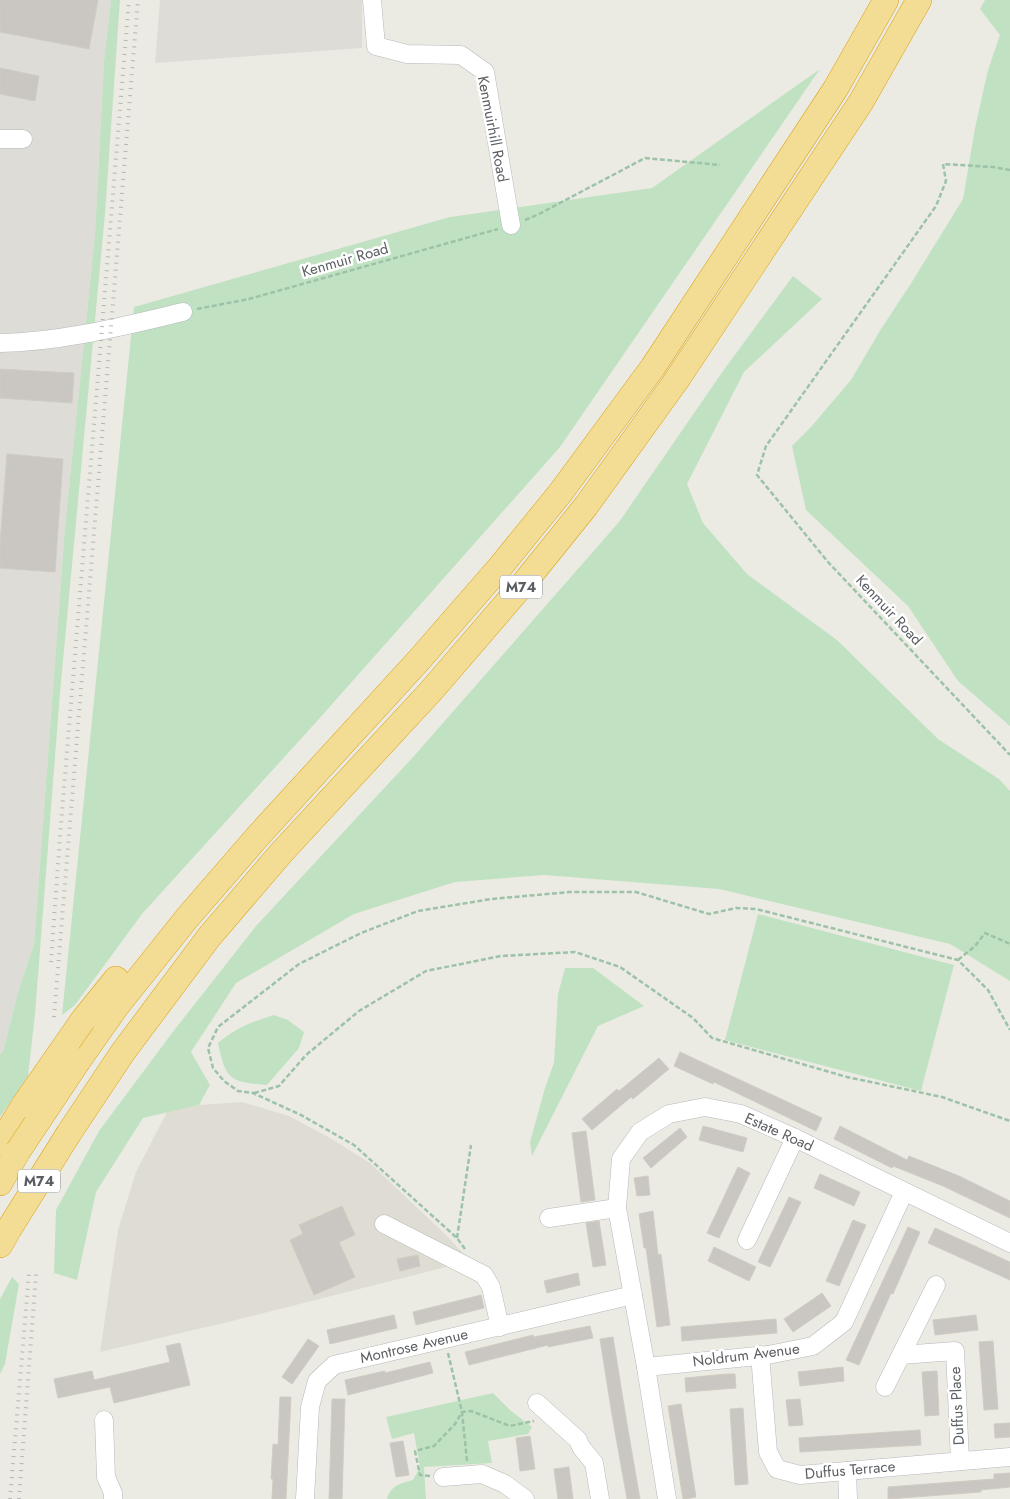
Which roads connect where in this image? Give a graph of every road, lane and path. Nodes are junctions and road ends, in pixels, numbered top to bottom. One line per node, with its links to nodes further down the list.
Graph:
1 (372, 0): 8 (street, Kenmuirhill Road)
2 (886, 0): 11 (highway, M74)
3 (919, 0): 26 (highway, M74, bridge)
4 (0, 139): 5 (street)
5 (23, 139)
6 (720, 165): 8 (path, Kenmuir Road)
7 (1010, 170): 12 (path, Kenmuir Road)
8 (511, 225): 9 (path, Kenmuir Road)
9 (183, 312): 10 (street)
10 (0, 342)
11 (561, 492): 18 (highway, M74, bridge); 18 (highway, bridge)
12 (1010, 755)
13 (1010, 944): 14 (path)
14 (958, 960): 15 (path); 16 (path)
15 (1010, 1030)
16 (253, 1093): 17 (path); 27 (path)
17 (1010, 1121)
18 (13, 1138): 21 (highway, M74)
19 (795, 1138): 22 (street, Estate Road); 23 (street, Estate Road); 28 (street)
20 (471, 1145): 27 (path)
21 (0, 1182)
22 (904, 1192): 29 (street, Estate Road); 35 (street, Noldrum Avenue)
23 (617, 1208): 24 (street); 32 (street, Estate Road)
24 (550, 1218)
25 (384, 1224): 33 (street)
26 (5, 1237)
27 (457, 1238): 30 (path)
28 (748, 1240)
29 (1010, 1243)
30 (468, 1253)
31 (936, 1285): 36 (street)
32 (633, 1295): 33 (street, Montrose Avenue); 37 (street, Estate Road)
33 (500, 1327): 34 (street, Montrose Avenue)
34 (445, 1339): 40 (path); 49 (street, Montrose Avenue)
35 (760, 1355): 37 (street, Noldrum Avenue); 45 (street, Duffus Terrace)
36 (901, 1355): 38 (street); 44 (street, Duffus Place)
37 (646, 1366): 52 (street, Estate Road)
38 (885, 1387)
39 (537, 1403): 51 (street)
40 (462, 1412): 42 (path); 46 (path); 47 (path)
41 (104, 1420): 48 (street)
42 (534, 1421)
43 (1010, 1457): 44 (street, Duffus Terrace)
44 (960, 1461): 45 (street, Duffus Terrace)
45 (847, 1471): 53 (street)
46 (469, 1475): 47 (street); 50 (street)
47 (443, 1477)
48 (113, 1496)
49 (305, 1499)
50 (525, 1499)
51 (600, 1499)
52 (667, 1499)
53 (848, 1499)

